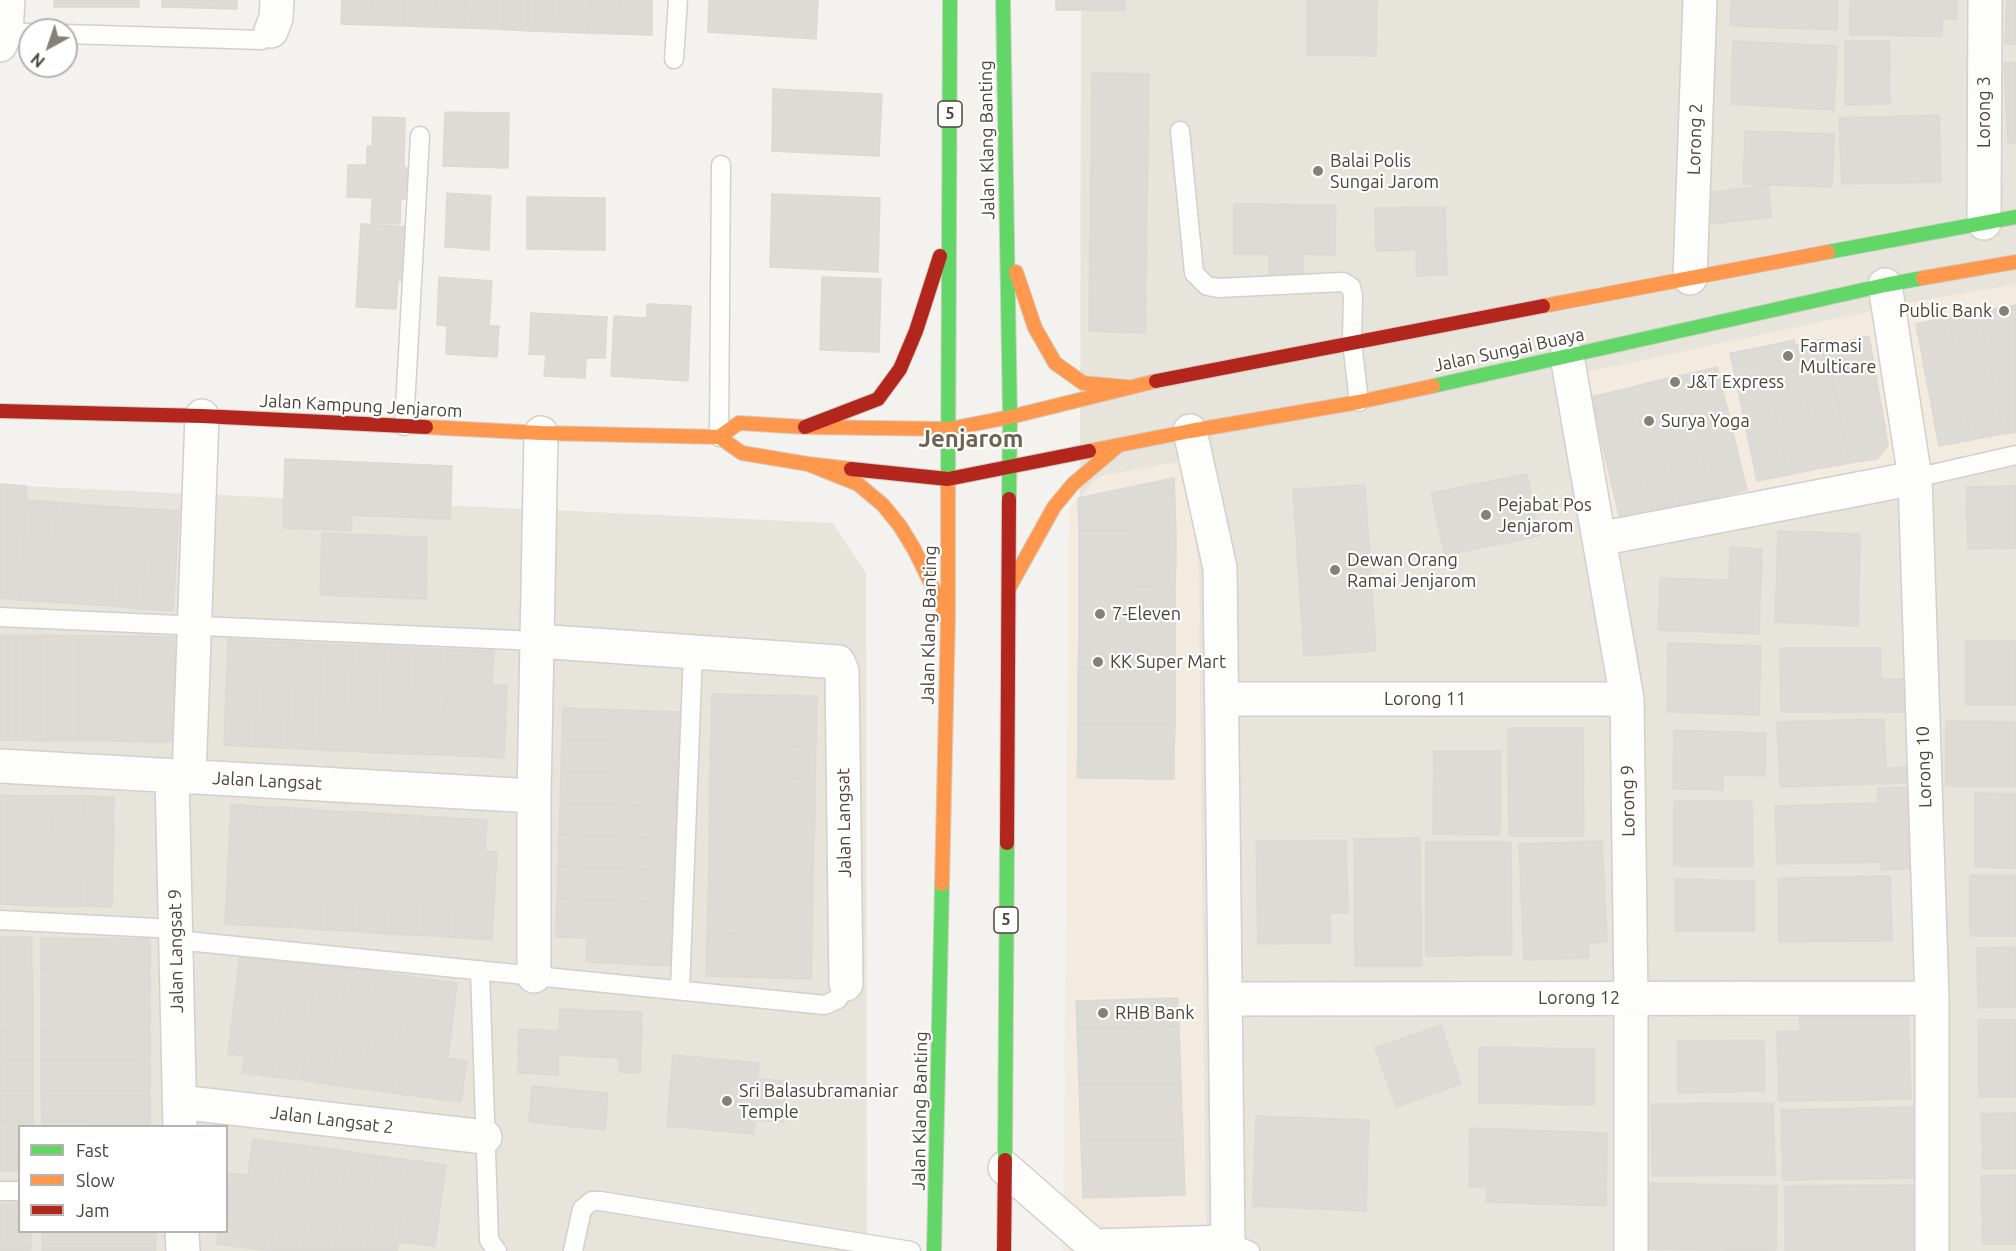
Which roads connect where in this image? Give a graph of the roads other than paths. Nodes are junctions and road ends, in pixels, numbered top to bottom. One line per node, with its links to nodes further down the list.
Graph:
1 (678, 0): 8 (lane)
2 (950, 0): 14 (main road, Jalan Klang Banting / 5)
3 (1002, 0): 15 (main road, Jalan Klang Banting / 5)
4 (1700, 0): 17 (street, Lorong 2)
5 (1985, 0): 13 (street, Lorong 3)
6 (274, 15): 7 (lane)
7 (78, 34)
8 (674, 59)
9 (1180, 131): 19 (lane)
10 (420, 136): 26 (lane)
11 (721, 165): 31 (lane)
12 (2016, 217): 13 (main road, Jalan Sungai Buaya)
13 (1984, 223): 17 (main road, Jalan Sungai Buaya)
14 (949, 228): 27 (main road); 28 (main road, Jalan Klang Banting / 5)
15 (1006, 245): 21 (main road); 25 (main road, Jalan Klang Banting / 5)
16 (2016, 262): 18 (main road, Jalan Sungai Buaya)
17 (1690, 278): 19 (main road, Jalan Sungai Buaya)
18 (1885, 285): 20 (main road, Jalan Sungai Buaya); 36 (street, Lorong 10)
19 (1352, 342): 21 (main road, Jalan Sungai Buaya); 22 (lane)
20 (1567, 356): 22 (main road, Jalan Sungai Buaya); 38 (street, Lorong 9)
21 (1126, 387): 25 (main road, Jalan Sungai Buaya)
22 (1359, 402): 29 (main road, Jalan Sungai Buaya)
23 (0, 411): 24 (main road, Jalan Kampung Jenjarom)
24 (202, 416): 26 (main road, Jalan Kampung Jenjarom); 42 (street, Jalan Langsat 9)
25 (1010, 417): 28 (main road, Jalan Sungai Buaya); 35 (main road, Jalan Klang Banting / 5)
26 (404, 426): 30 (main road, Jalan Kampung Jenjarom)
27 (805, 427): 28 (main road, Jalan Kampung Jenjarom); 31 (main road, Jalan Kampung Jenjarom)
28 (949, 429): 37 (main road, Jalan Klang Banting / 5)
29 (1190, 431): 32 (main road, Jalan Sungai Buaya); 45 (street)
30 (541, 433): 31 (main road, Jalan Kampung Jenjarom); 43 (street)
31 (719, 437): 34 (main road)
32 (1119, 445): 35 (main road, Jalan Sungai Buaya); 39 (main road)
33 (2016, 455): 36 (lane)
34 (808, 464): 37 (main road); 40 (main road)
35 (1009, 466): 37 (main road, Jalan Sungai Buaya); 39 (main road, Jalan Klang Banting / 5)
36 (1915, 478): 38 (street); 57 (street, Lorong 10)
37 (948, 479): 40 (main road, Jalan Klang Banting / 5)
38 (1599, 539): 46 (street, Lorong 9)
39 (1008, 589): 61 (main road, Jalan Klang Banting / 5)
40 (948, 616): 71 (main road, Jalan Klang Banting / 5)
41 (0, 617): 42 (lane)
42 (194, 627): 43 (lane); 48 (street, Jalan Langsat 9)
43 (537, 641): 44 (street); 49 (street)
44 (693, 652): 54 (street, Jalan Langsat); 55 (lane)
45 (1222, 699): 46 (street, Lorong 11); 58 (street)
46 (1627, 699): 56 (street, Lorong 9)
47 (0, 766): 48 (street, Jalan Langsat)
48 (180, 776): 49 (street, Jalan Langsat); 51 (street, Jalan Langsat 9)
49 (534, 796): 53 (street)
50 (0, 920): 51 (lane)
51 (176, 934): 52 (lane); 59 (street, Jalan Langsat 9)
52 (480, 970): 53 (lane); 60 (lane)
53 (534, 976): 55 (lane)
54 (846, 984): 55 (lane)
55 (680, 990)
56 (1631, 998): 57 (street, Lorong 12); 58 (street, Lorong 12); 73 (street, Lorong 9)
57 (1932, 998): 74 (street, Lorong 10)
58 (1225, 999): 65 (street)
59 (179, 1114): 60 (street, Jalan Langsat 2)
60 (485, 1137): 68 (lane)
61 (1005, 1168): 66 (street); 72 (main road, Jalan Klang Banting / 5)
62 (0, 1191): 63 (lane)
63 (18, 1191)
64 (182, 1233): 67 (street)
65 (1239, 1247): 66 (street)
66 (1094, 1248)
67 (183, 1251)
68 (497, 1251)
69 (573, 1251): 70 (lane)
70 (910, 1251)
71 (934, 1251)
72 (1004, 1251)
73 (1630, 1251)
74 (1932, 1251)

